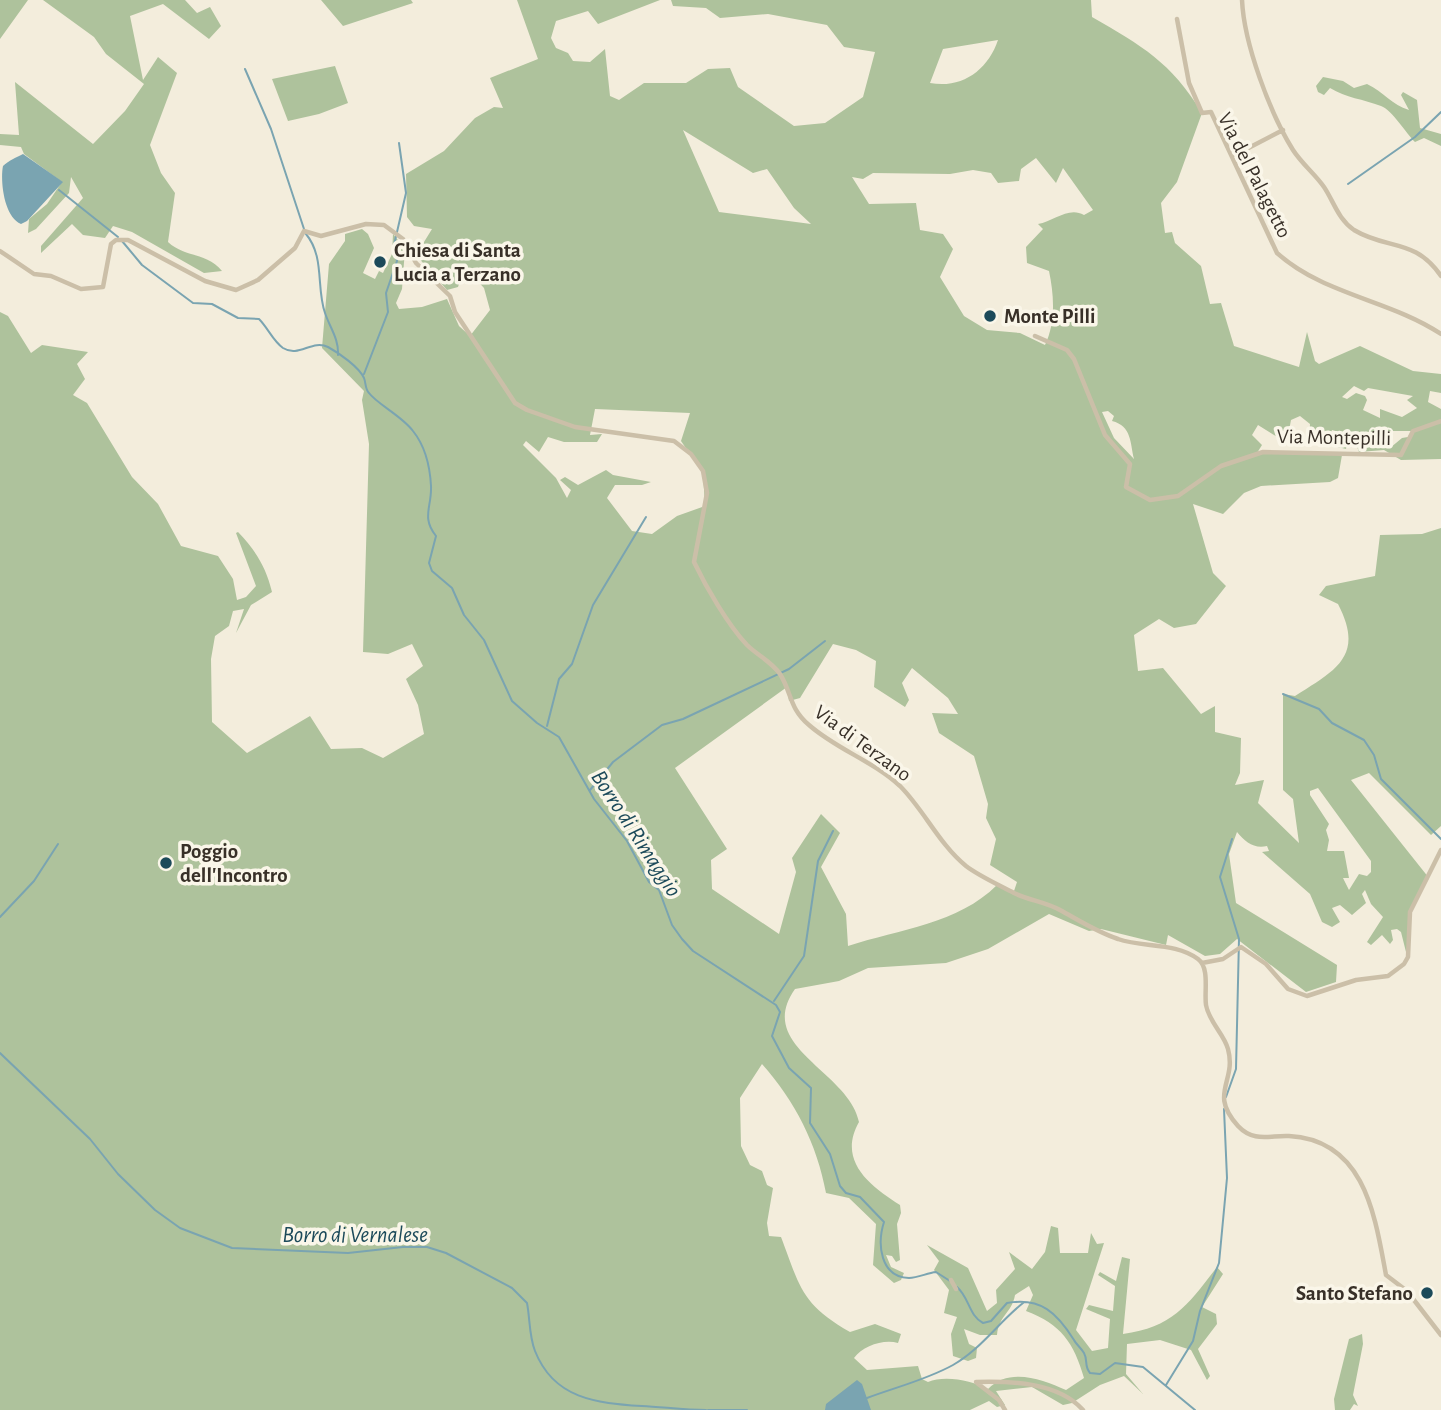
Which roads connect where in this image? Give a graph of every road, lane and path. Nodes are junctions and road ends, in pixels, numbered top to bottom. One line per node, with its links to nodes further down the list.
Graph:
1 (1242, 0): 3 (street)
2 (1177, 19): 4 (street, Via del Palagetto)
3 (1283, 130): 4 (street); 6 (street)
4 (1233, 156): 7 (street, Via del Palagetto)
5 (0, 251): 11 (street, Via di Terzano)
6 (1441, 276)
7 (1441, 334)
8 (1035, 336): 9 (street, Via Montepilli)
9 (1441, 421)
10 (1441, 850): 11 (street)
11 (1202, 963): 14 (street)
12 (951, 1280): 13 (street)
13 (956, 1289)
14 (1441, 1335)
15 (1005, 1410): 16 (street)
16 (1083, 1410)

